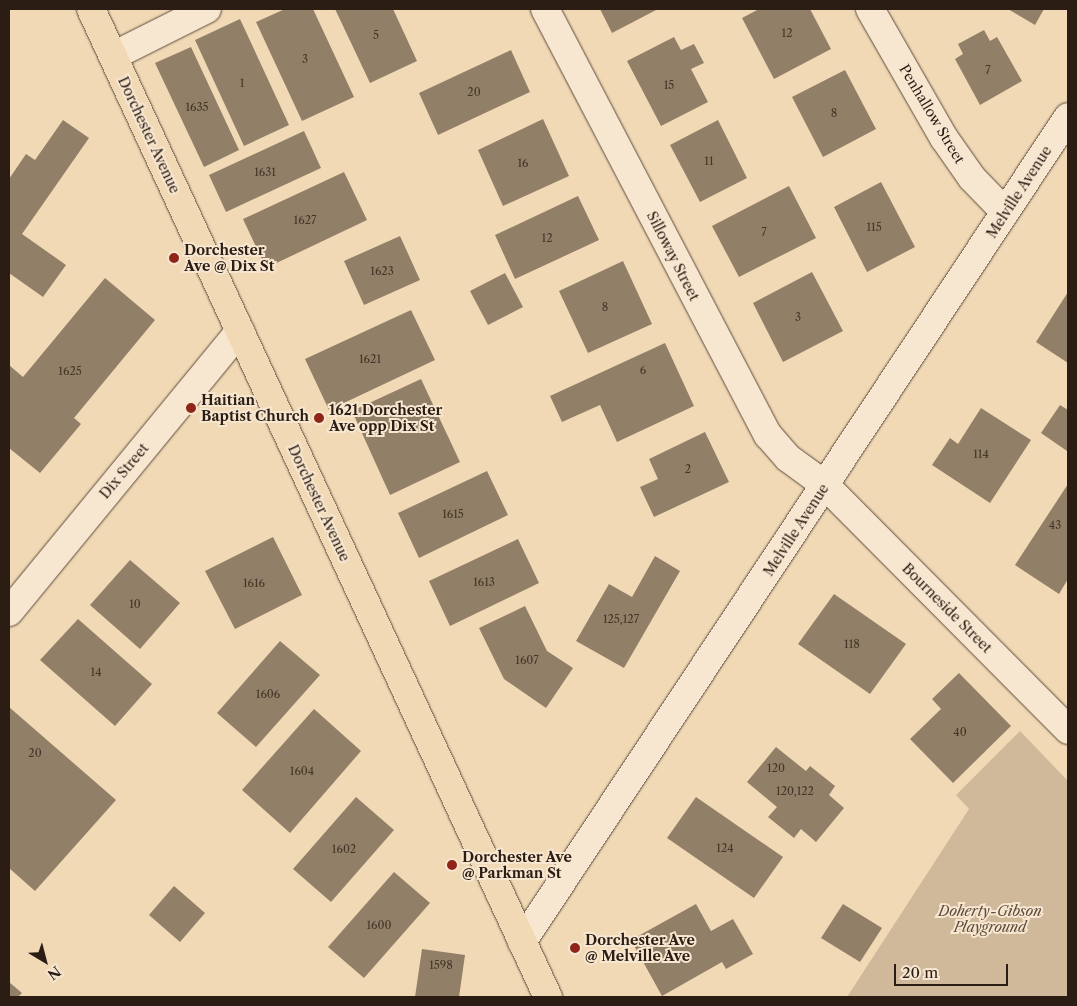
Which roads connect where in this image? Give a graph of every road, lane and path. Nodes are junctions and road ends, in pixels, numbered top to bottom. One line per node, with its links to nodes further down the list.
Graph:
1 (91, 9): 5 (main road, Dorchester Avenue)
2 (207, 9): 5 (street)
3 (545, 9): 9 (street, Silloway Street)
4 (870, 9): 7 (street, Penhallow Street)
5 (112, 56): 8 (main road, Dorchester Avenue)
6 (1068, 117): 7 (street, Melville Avenue)
7 (1005, 212): 9 (street, Melville Avenue)
8 (240, 331): 10 (street, Dix Street); 12 (main road, Dorchester Avenue)
9 (825, 485): 11 (street, Bourneside Street); 12 (street, Melville Avenue)
10 (9, 612)
11 (1068, 730)
12 (522, 942): 13 (main road, Dorchester Avenue)
13 (548, 997)

